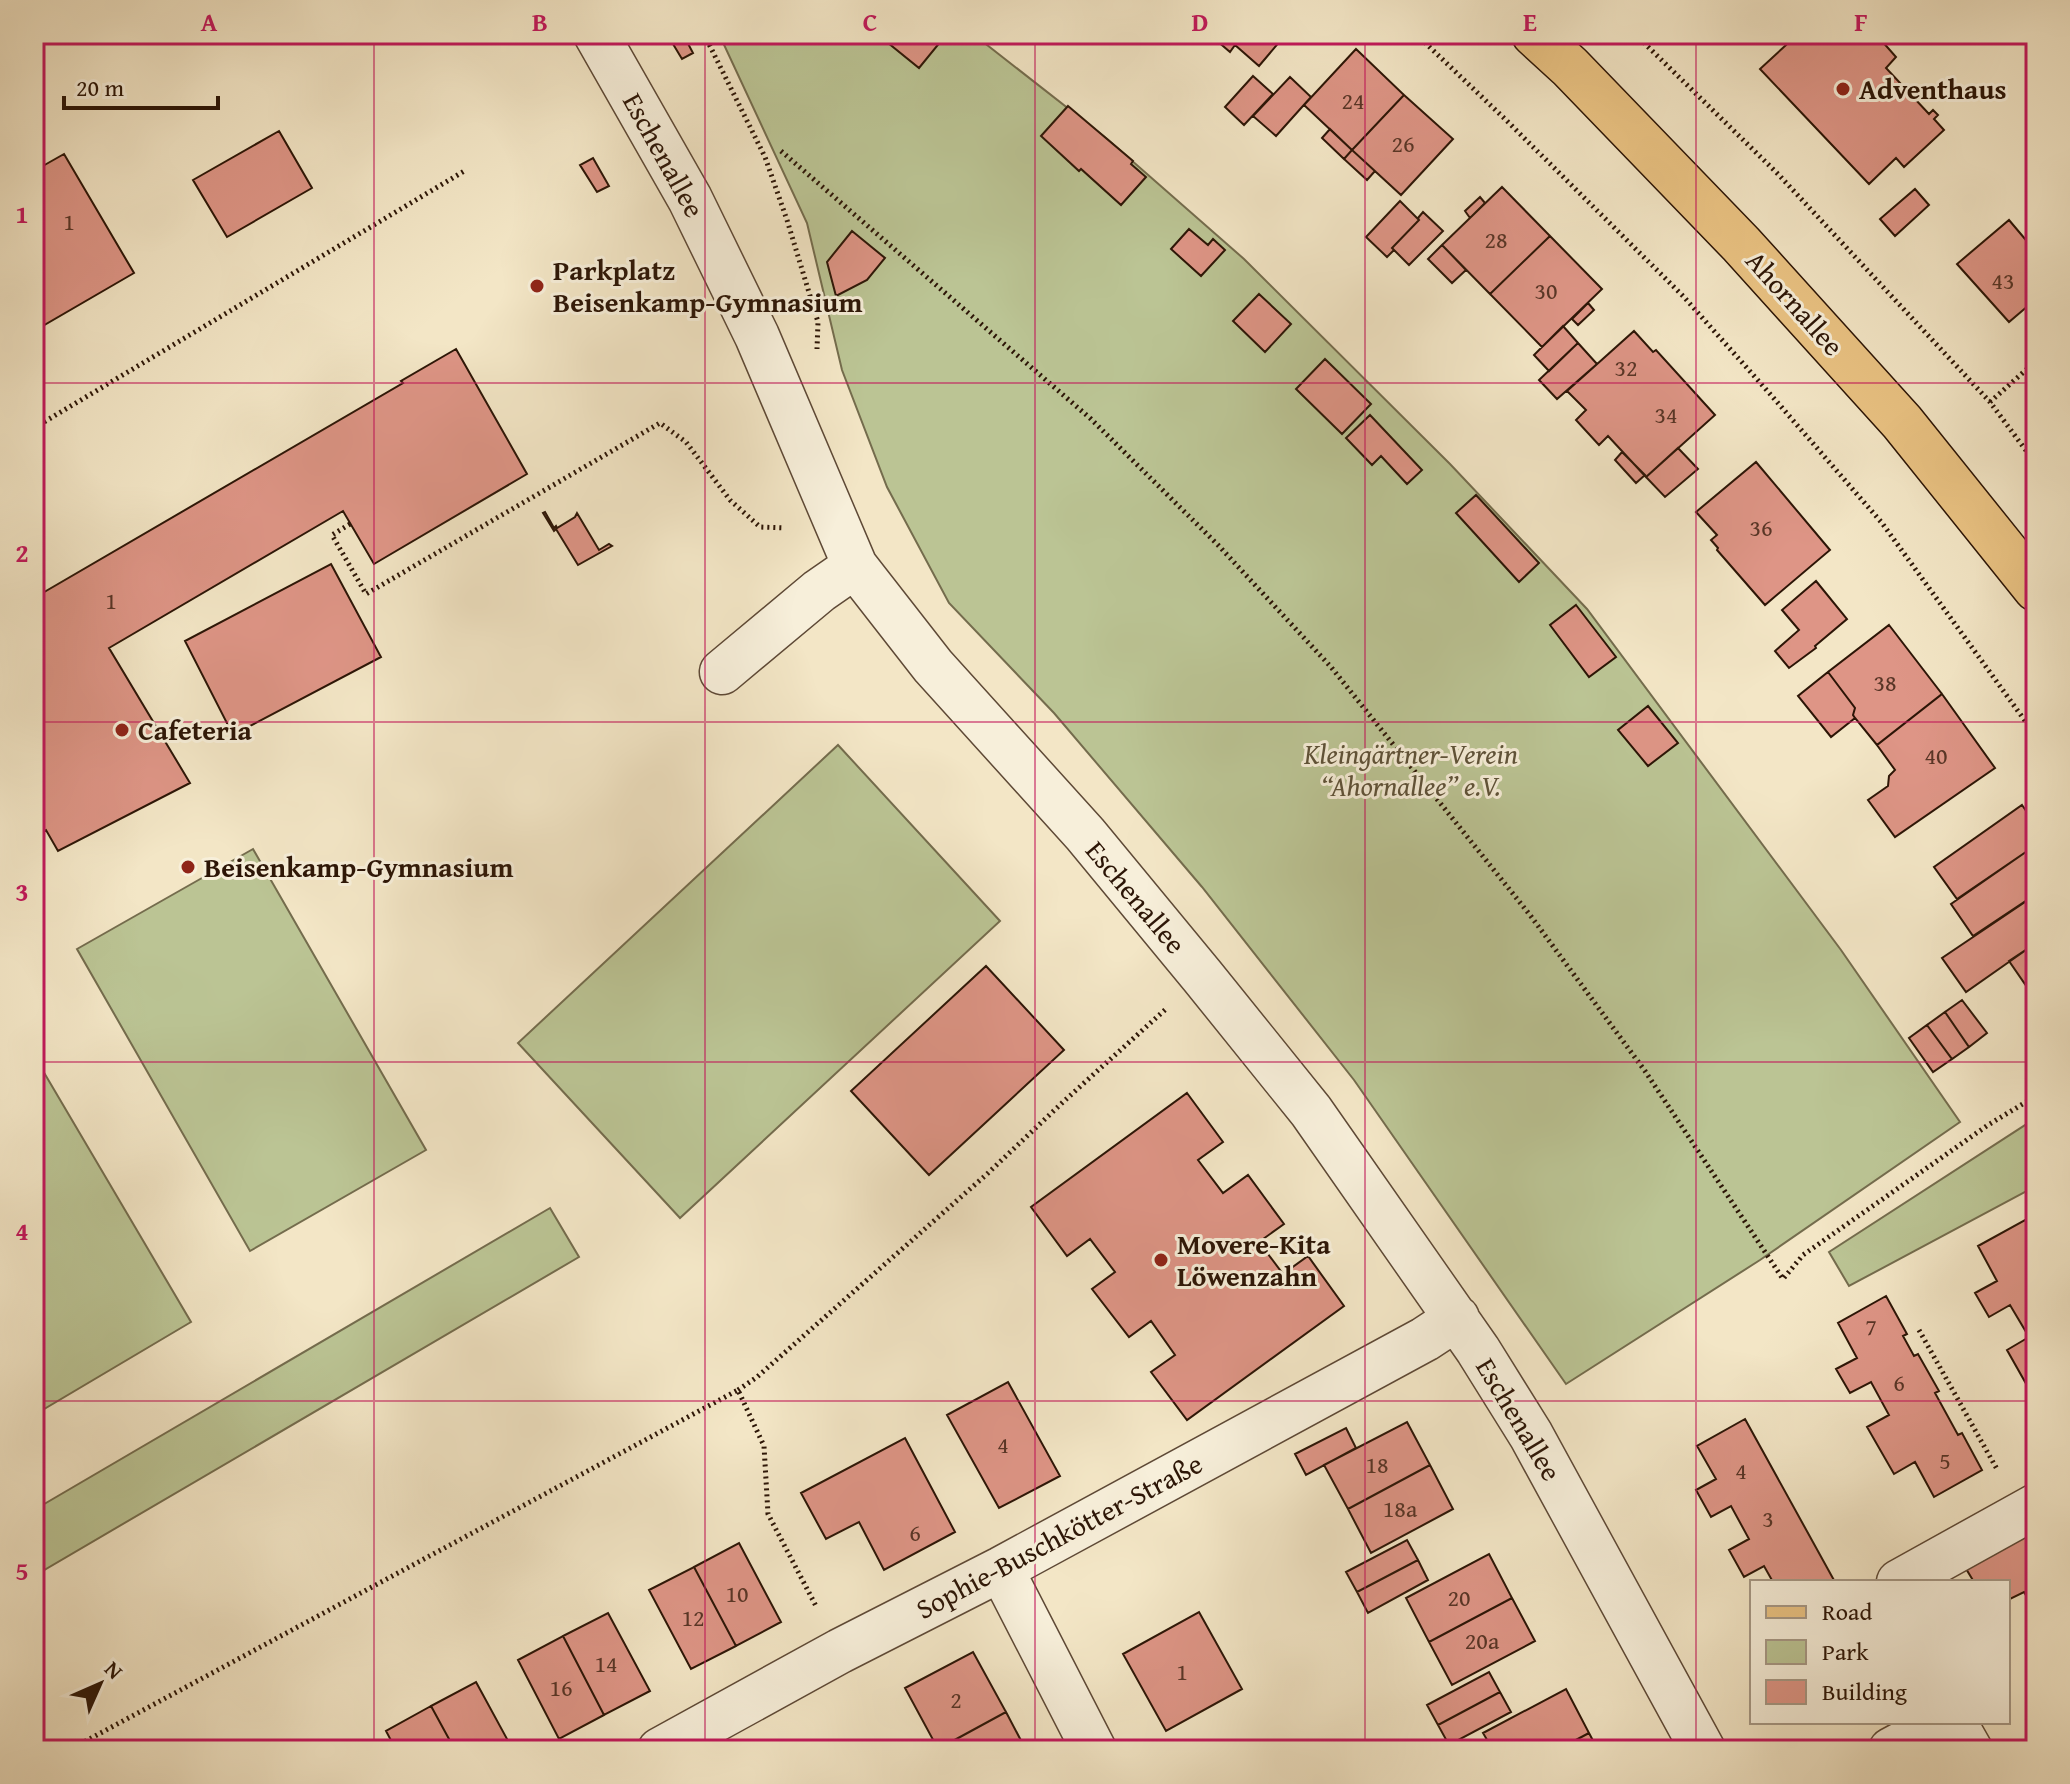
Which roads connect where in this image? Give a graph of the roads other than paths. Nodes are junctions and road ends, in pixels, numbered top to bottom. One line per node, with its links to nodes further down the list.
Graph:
1 (596, 34): 3 (street, Eschenallee)
2 (1534, 34): 4 (main road, Ahornallee)
3 (855, 566): 5 (street); 6 (street, Eschenallee)
4 (2036, 589)
5 (722, 672)
6 (1457, 1318): 8 (street, Sophie-Buschkötter-Straße); 14 (street, Eschenallee)
7 (2029, 1510): 9 (street)
8 (1001, 1569): 12 (street, Sophie-Buschkötter-Straße); 13 (street)
9 (1903, 1580)
10 (1939, 1724): 15 (street)
11 (1955, 1724): 16 (street)
12 (660, 1750)
13 (1094, 1750)
14 (1703, 1750)
15 (1891, 1750)
16 (1970, 1750)

